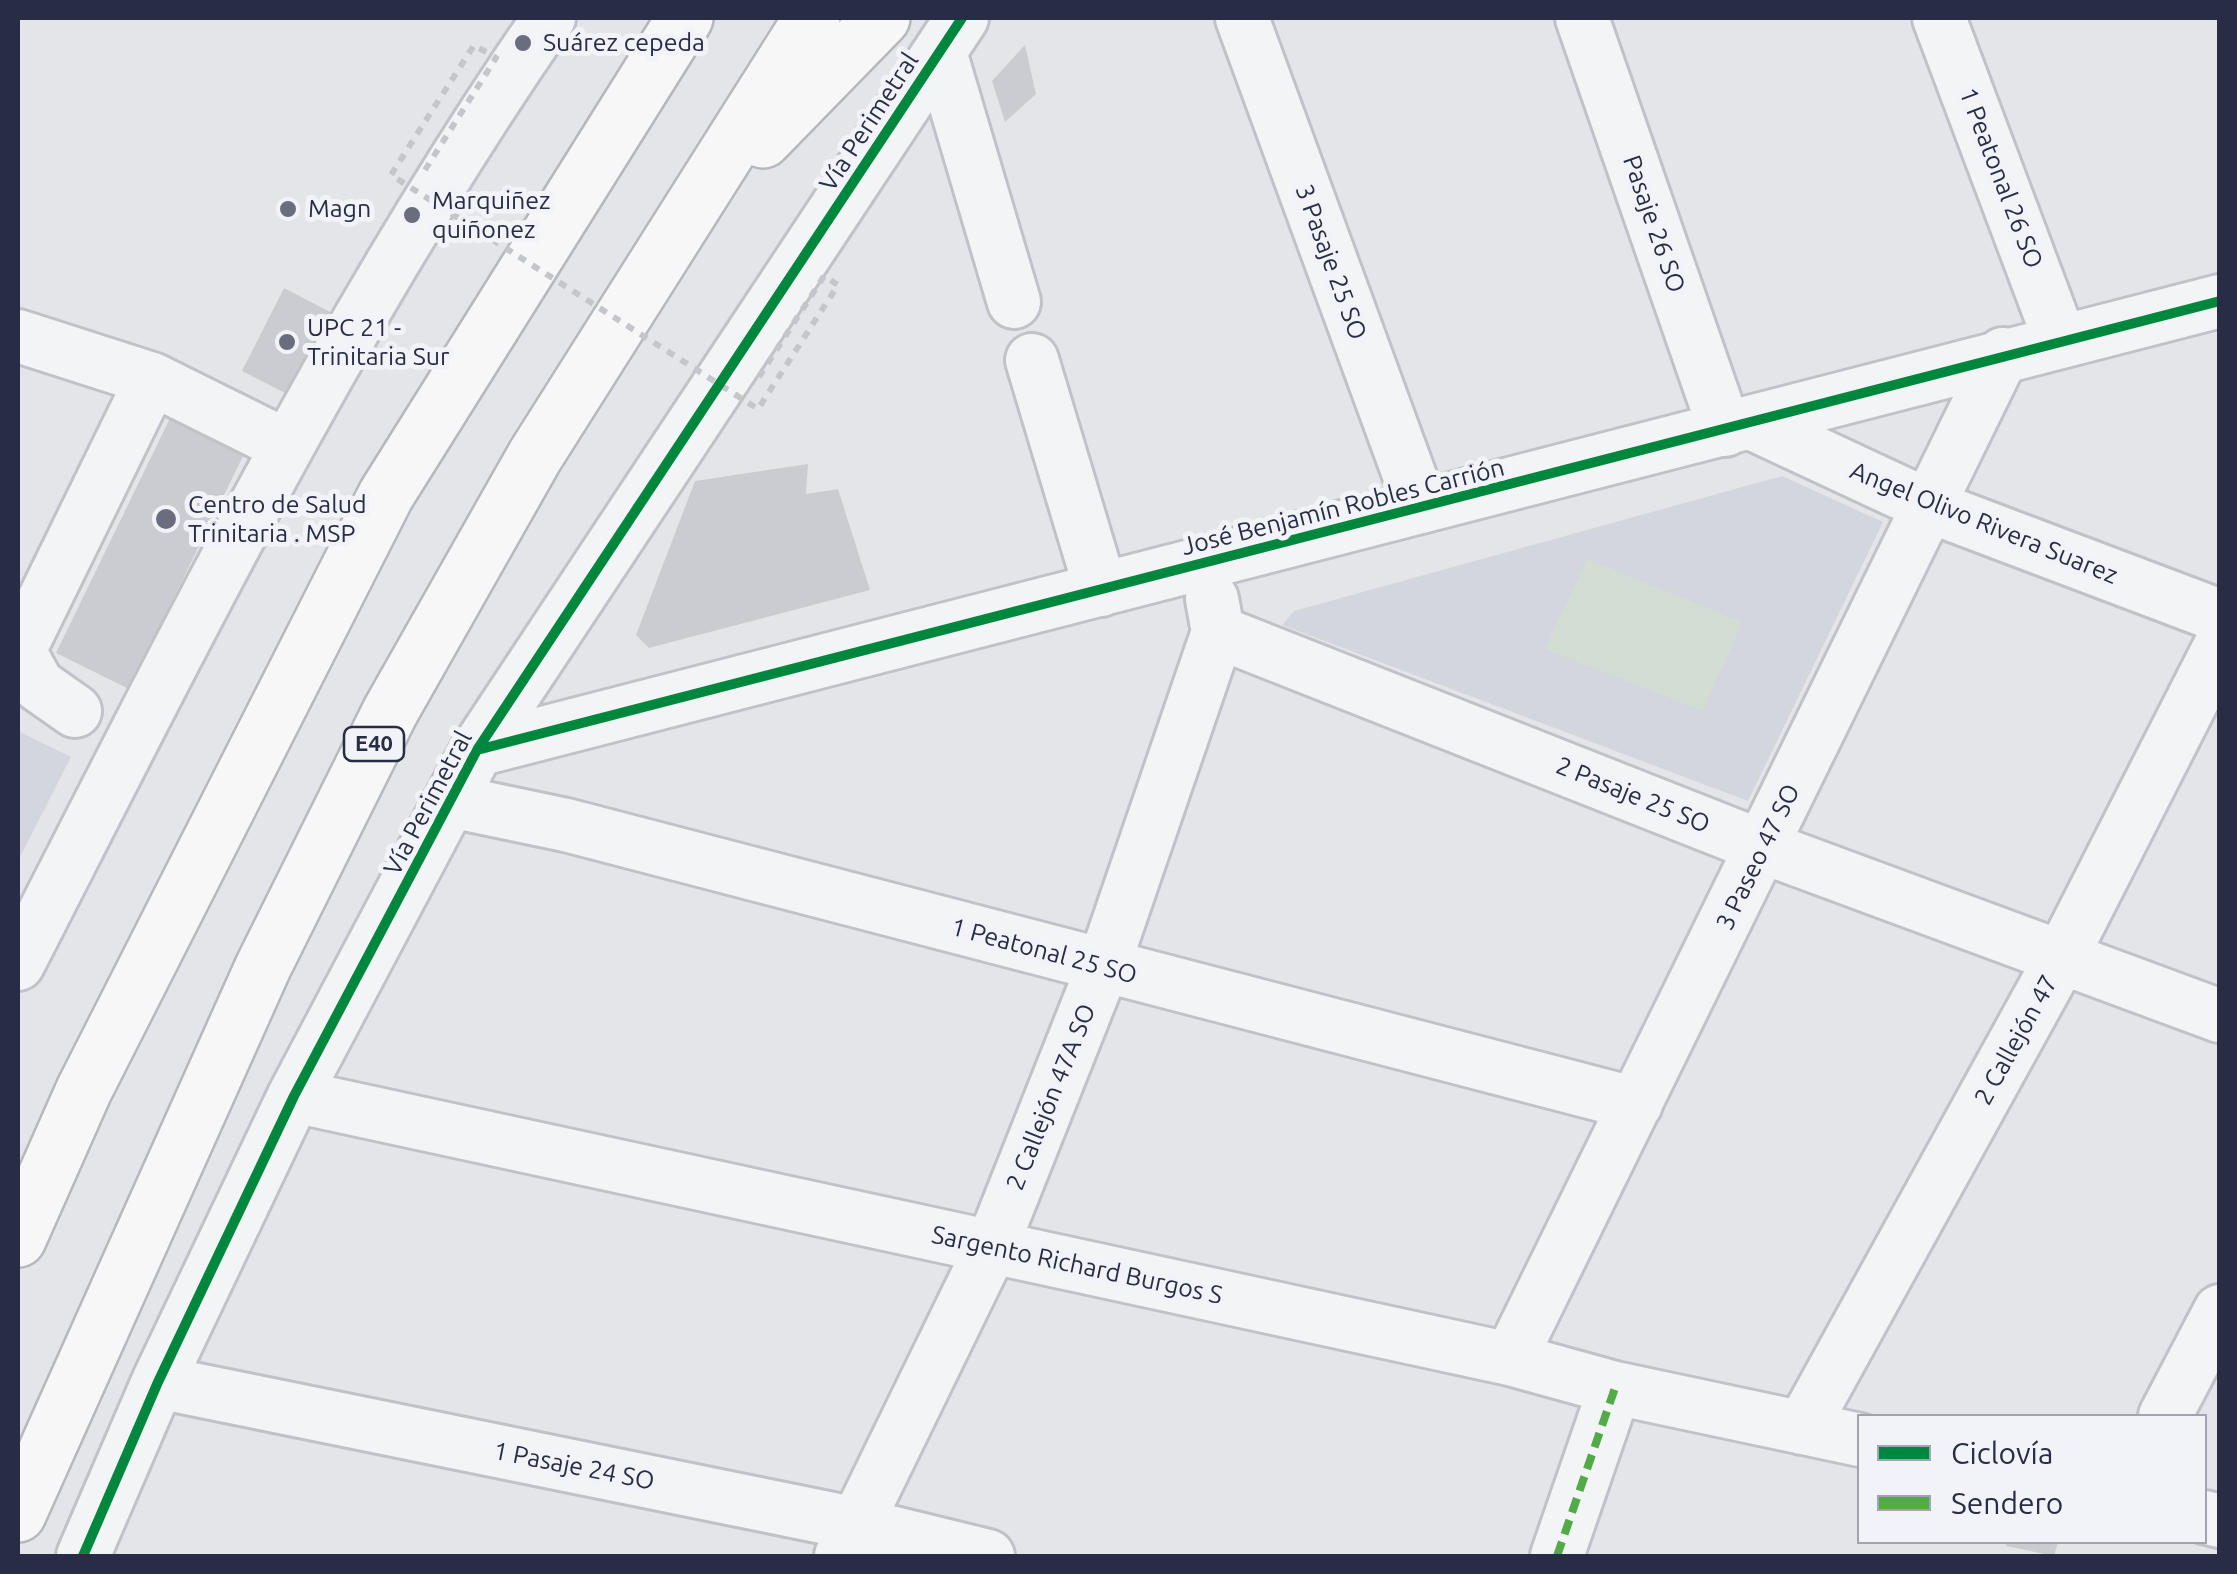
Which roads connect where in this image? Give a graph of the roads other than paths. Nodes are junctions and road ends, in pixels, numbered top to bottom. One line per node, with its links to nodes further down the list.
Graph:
1 (549, 18): 18 (street)
2 (685, 18): 36 (highway)
3 (812, 18): 9 (highway, E40)
4 (882, 18): 9 (highway)
5 (1242, 18): 20 (street, 3 Pasaje 25 SO)
6 (1582, 18): 17 (street, Pasaje 26 SO)
7 (1939, 18): 13 (street, 1 Peatonal 26 SO)
8 (951, 35): 11 (street); 27 (street, Vía Perimetral)
9 (690, 214): 45 (highway, E40)
10 (2220, 301): 13 (street, José Benjamín Robles Carrión)
11 (1014, 302)
12 (18, 336): 16 (street)
13 (2060, 340): 14 (street, José Benjamín Robles Carrión)
14 (2002, 354): 17 (street, José Benjamín Robles Carrión); 19 (street, 3 Paseo 47 SO)
15 (1032, 360): 22 (street)
16 (152, 379): 18 (street); 26 (street)
17 (1738, 426): 19 (street, Angel Olivo Rivera Suarez); 20 (street, José Benjamín Robles Carrión)
18 (285, 445): 31 (street)
19 (1929, 506): 23 (street, Angel Olivo Rivera Suarez); 29 (street, 3 Paseo 47 SO)
20 (1421, 508): 21 (street, José Benjamín Robles Carrión)
21 (1205, 563): 22 (street, José Benjamín Robles Carrión); 24 (street, 2 Callejón 47A SO)
22 (1101, 590): 27 (street, José Benjamín Robles Carrión)
23 (2220, 616)
24 (1218, 632): 29 (street, 2 Pasaje 25 SO); 32 (street, 2 Callejón 47A SO)
25 (2220, 646): 30 (street, 2 Callejón 47)
26 (75, 711)
27 (477, 750): 28 (street, Vía Perimetral)
28 (451, 801): 32 (street, 1 Peatonal 25 SO); 34 (street, Vía Perimetral)
29 (1763, 846): 30 (street, 2 Pasaje 25 SO); 35 (street, 3 Paseo 47 SO)
30 (2060, 960): 33 (street, 2 Pasaje 25 SO); 43 (street, 2 Callejón 47)
31 (18, 964)
32 (1103, 967): 35 (street, 1 Peatonal 25 SO); 37 (street, 2 Callejón 47A SO)
33 (2220, 1016)
34 (294, 1096): 37 (street, Sargento Richard Burgos S); 40 (street, Vía Perimetral)
35 (1636, 1104): 39 (street, 3 Paseo 47 SO)
36 (18, 1239)
37 (992, 1246): 39 (street, Sargento Richard Burgos S); 46 (street, 2 Callejón 47A SO)
38 (2220, 1311): 42 (street)
39 (1510, 1359): 41 (street, Sargento Richard Burgos S)
40 (158, 1382): 46 (street, 1 Pasaje 24 SO); 47 (street, Vía Perimetral)
41 (1616, 1388): 43 (street, Sargento Richard Burgos S); 49 (street)
42 (2167, 1414)
43 (1802, 1428): 44 (street, Sargento Richard Burgos S)
44 (1857, 1439)
45 (18, 1514)
46 (849, 1540): 48 (street, 1 Pasaje 24 SO)
47 (83, 1556)
48 (988, 1556)
49 (1557, 1556)

